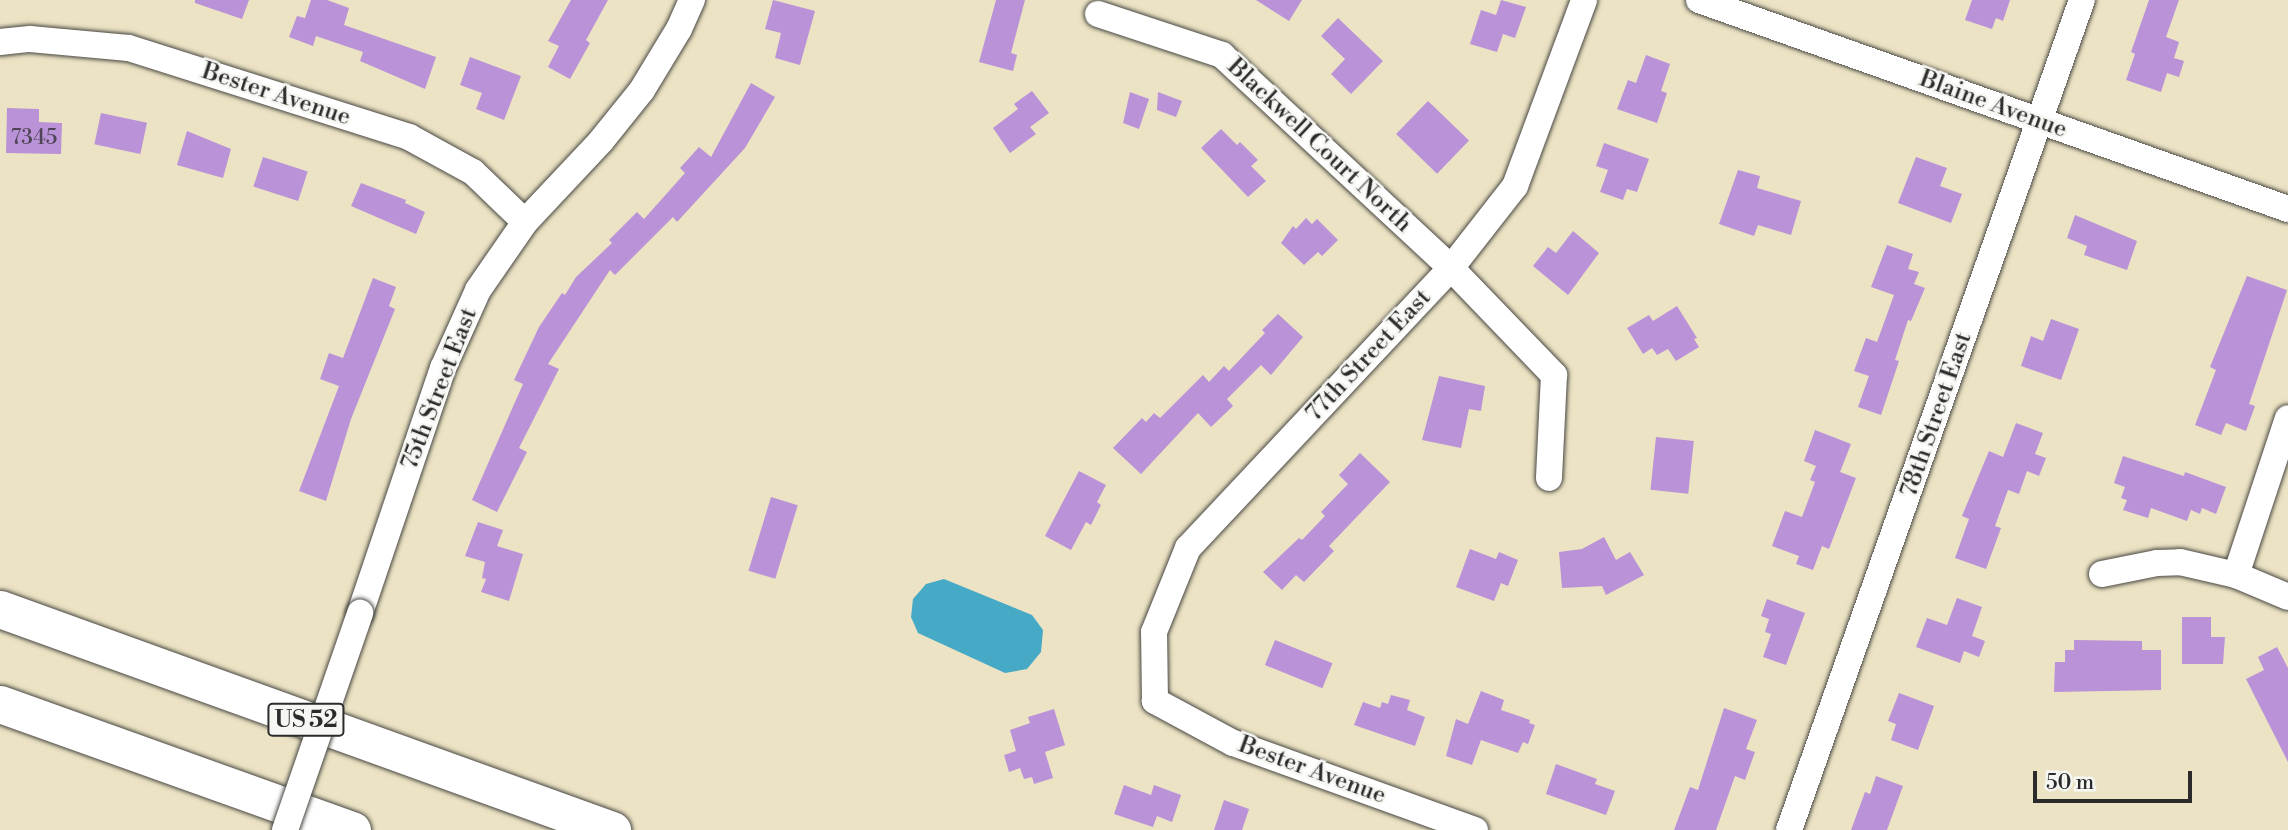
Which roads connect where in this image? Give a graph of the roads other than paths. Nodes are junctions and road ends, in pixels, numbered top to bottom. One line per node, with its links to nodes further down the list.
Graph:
1 (692, 0): 9 (street, 75th Street East)
2 (1584, 0): 10 (street, 77th Street East)
3 (1699, 0): 7 (street, Blaine Avenue)
4 (2082, 0): 7 (street, 78th Street East)
5 (1097, 14): 10 (street, Blackwell Court North)
6 (0, 42): 9 (street, Bester Avenue)
7 (2040, 122): 8 (street, Blaine Avenue); 23 (street, 78th Street East)
8 (2288, 209)
9 (525, 222): 19 (street, 75th Street East, bridge)
10 (1451, 268): 12 (street, Blackwell Court North); 17 (street, 77th Street East)
11 (2288, 418): 14 (street)
12 (1549, 478)
13 (2102, 574): 14 (street)
14 (2236, 575): 15 (street)
15 (2288, 597)
16 (0, 609): 21 (highway, US 52)
17 (1155, 701): 22 (street, Bester Avenue)
18 (0, 704): 20 (highway)
19 (285, 830)
20 (352, 830)
21 (612, 830)
22 (1475, 830)
23 (1789, 830)

